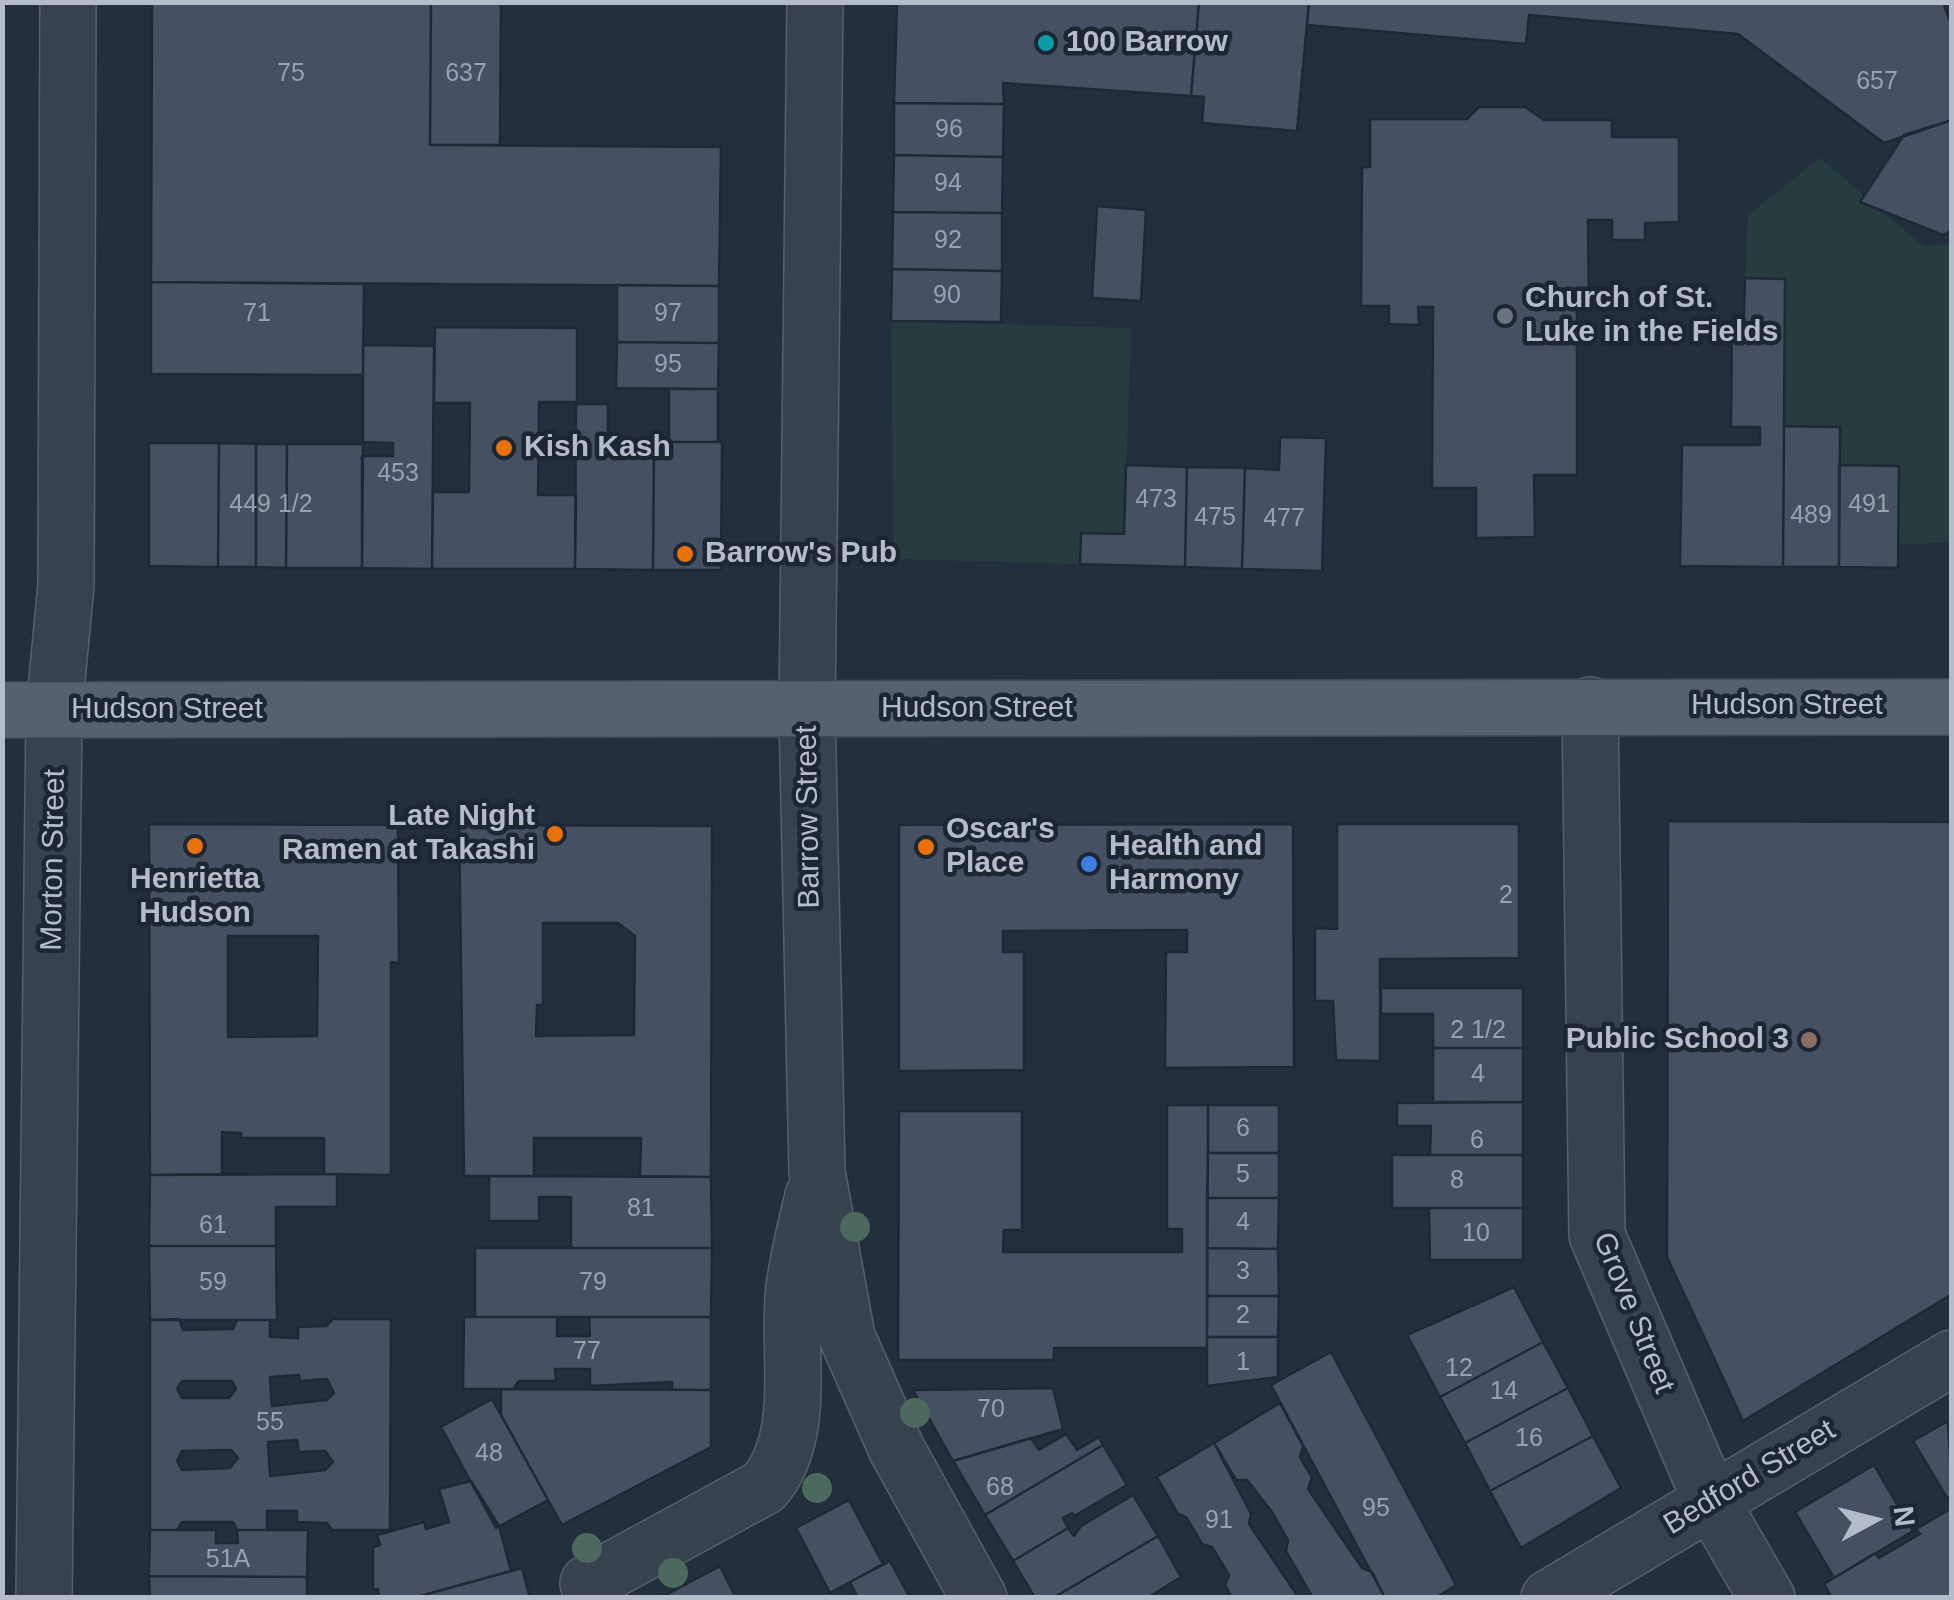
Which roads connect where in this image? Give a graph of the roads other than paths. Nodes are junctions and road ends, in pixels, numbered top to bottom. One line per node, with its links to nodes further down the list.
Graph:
1 (68, 2): 5 (street, Morton Street)
2 (815, 2): 6 (street, Barrow Street)
3 (1590, 705): 4 (main road, Hudson Street); 6 (main road, Hudson Street); 9 (street, Grove Street)
4 (1952, 707)
5 (28, 710): 6 (main road, Hudson Street); 10 (street, Morton Street)
6 (807, 710): 7 (street, Barrow Street)
7 (818, 1172): 11 (street); 12 (street, Barrow Street)
8 (1952, 1358): 9 (street, Bedford Street)
9 (1711, 1501): 13 (street, Bedford Street); 14 (street, Grove Street)
10 (44, 1598)
11 (596, 1598)
12 (978, 1598)
13 (1549, 1598)
14 (1767, 1598)

